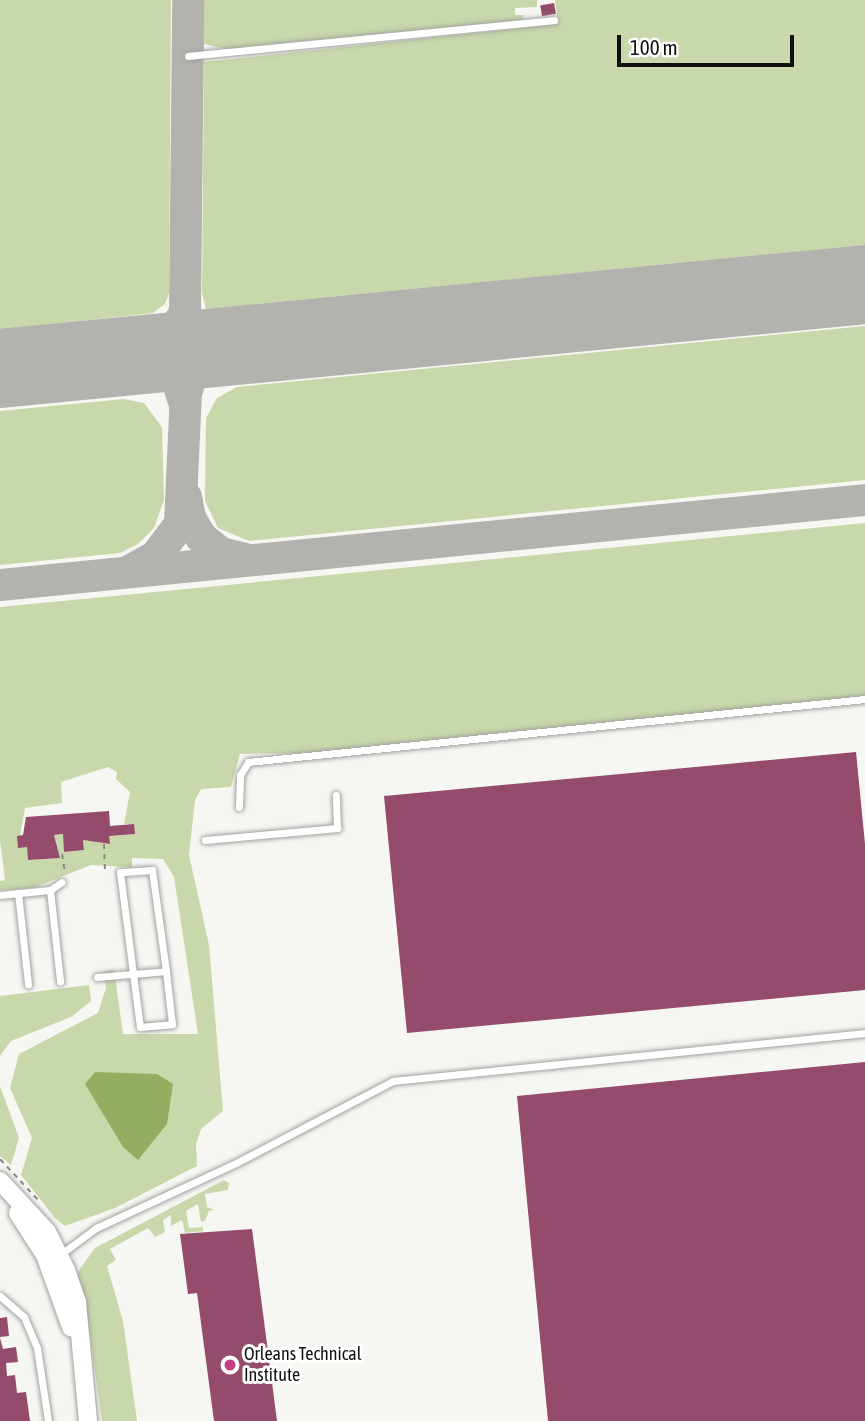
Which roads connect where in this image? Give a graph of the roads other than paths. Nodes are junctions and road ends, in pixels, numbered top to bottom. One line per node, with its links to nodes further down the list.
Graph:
1 (554, 20): 2 (lane)
2 (188, 55)
3 (865, 699): 5 (lane)
4 (336, 795): 6 (lane)
5 (239, 807)
6 (205, 840)
7 (65, 881): 8 (lane)
8 (50, 890): 9 (lane); 14 (lane)
9 (18, 893): 10 (lane); 15 (lane)
10 (0, 895)
11 (166, 971): 12 (lane); 12 (lane); 12 (lane)
12 (133, 974): 13 (lane)
13 (97, 977)
14 (60, 981)
15 (28, 984)
16 (865, 1033): 19 (lane)
17 (0, 1181): 19 (street)
18 (0, 1189): 19 (street)
19 (54, 1264): 22 (street)
20 (0, 1296): 21 (lane)
21 (48, 1421)
22 (88, 1421)

